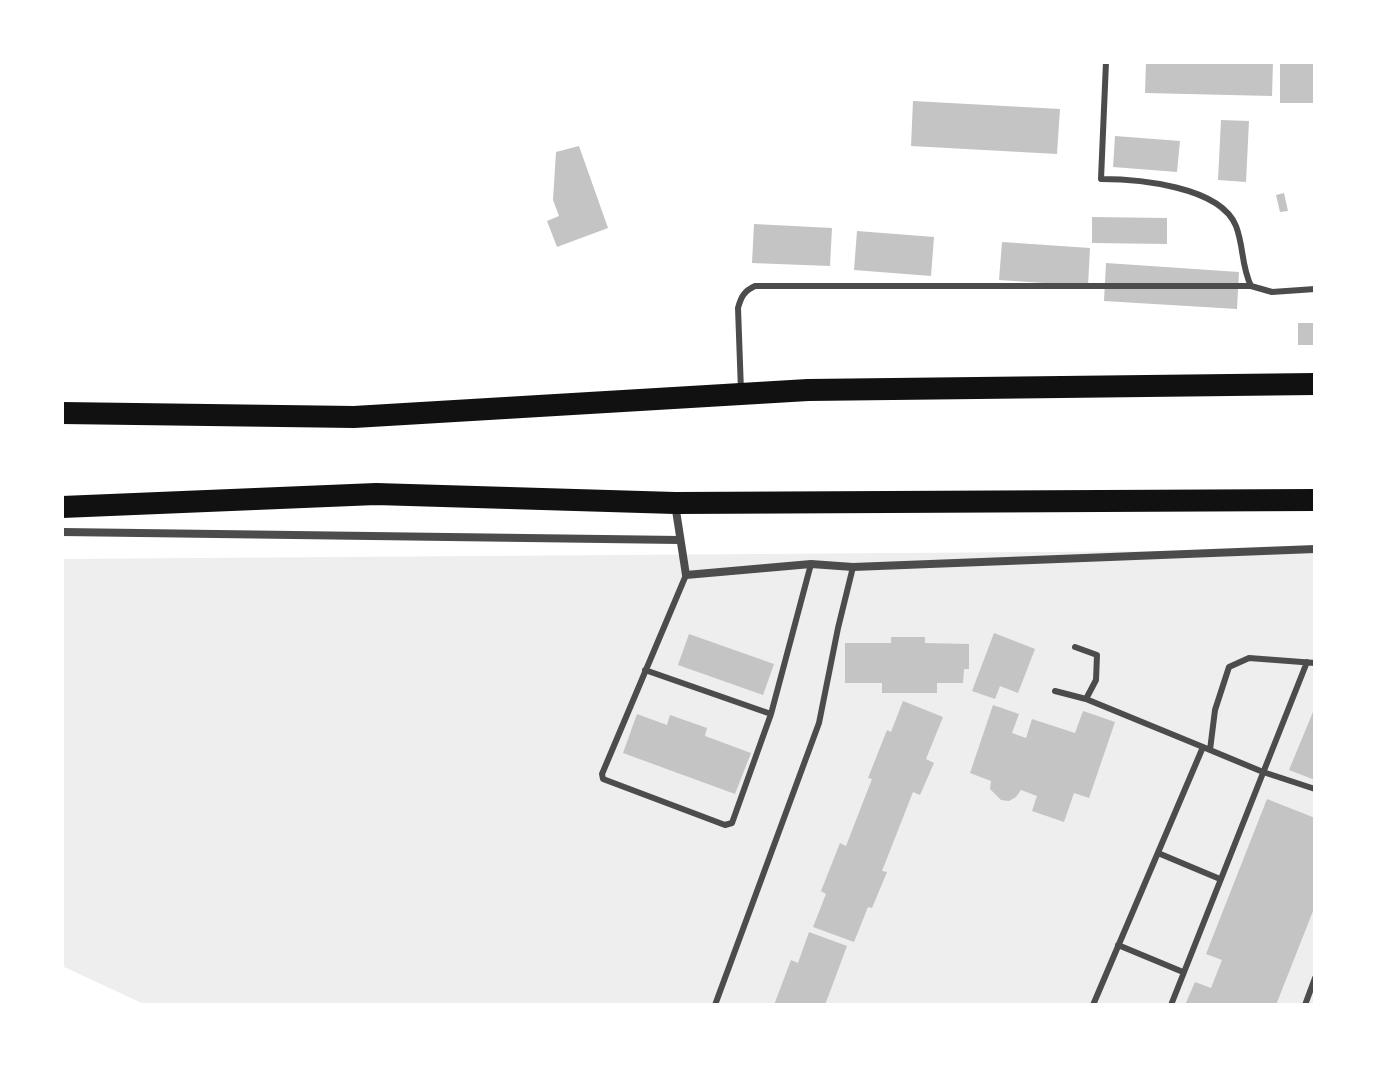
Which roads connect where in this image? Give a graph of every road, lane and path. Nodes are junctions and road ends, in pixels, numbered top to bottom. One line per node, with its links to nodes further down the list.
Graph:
1 (1106, 62): 2 (lane)
2 (1251, 286): 3 (lane); 5 (lane)
3 (1315, 289)
4 (1315, 384): 5 (highway)
5 (741, 394): 6 (highway)
6 (62, 413)
7 (1315, 500): 8 (highway)
8 (675, 503): 9 (highway); 11 (street)
9 (62, 507)
10 (62, 532): 11 (street)
11 (680, 540): 15 (street)
12 (1315, 549): 14 (street)
13 (811, 564): 14 (street); 15 (street); 22 (lane)
14 (853, 567): 31 (lane)
15 (686, 575): 19 (lane)
16 (1075, 647): 21 (lane)
17 (1307, 662): 18 (lane); 23 (lane); 24 (lane)
18 (1315, 663)
19 (645, 670): 22 (lane); 22 (lane)
20 (1055, 691): 21 (lane)
21 (1086, 699): 23 (lane)
22 (771, 714)
23 (1207, 749): 24 (lane); 26 (lane)
24 (1263, 772): 25 (lane); 27 (lane)
25 (1315, 789)
26 (1158, 853): 27 (lane); 28 (lane)
27 (1220, 879): 29 (lane)
28 (1118, 945): 29 (lane); 32 (lane)
29 (1183, 972): 33 (lane)
30 (1315, 978): 34 (lane)
31 (715, 1005)
32 (1093, 1005)
33 (1171, 1005)
34 (1305, 1005)

